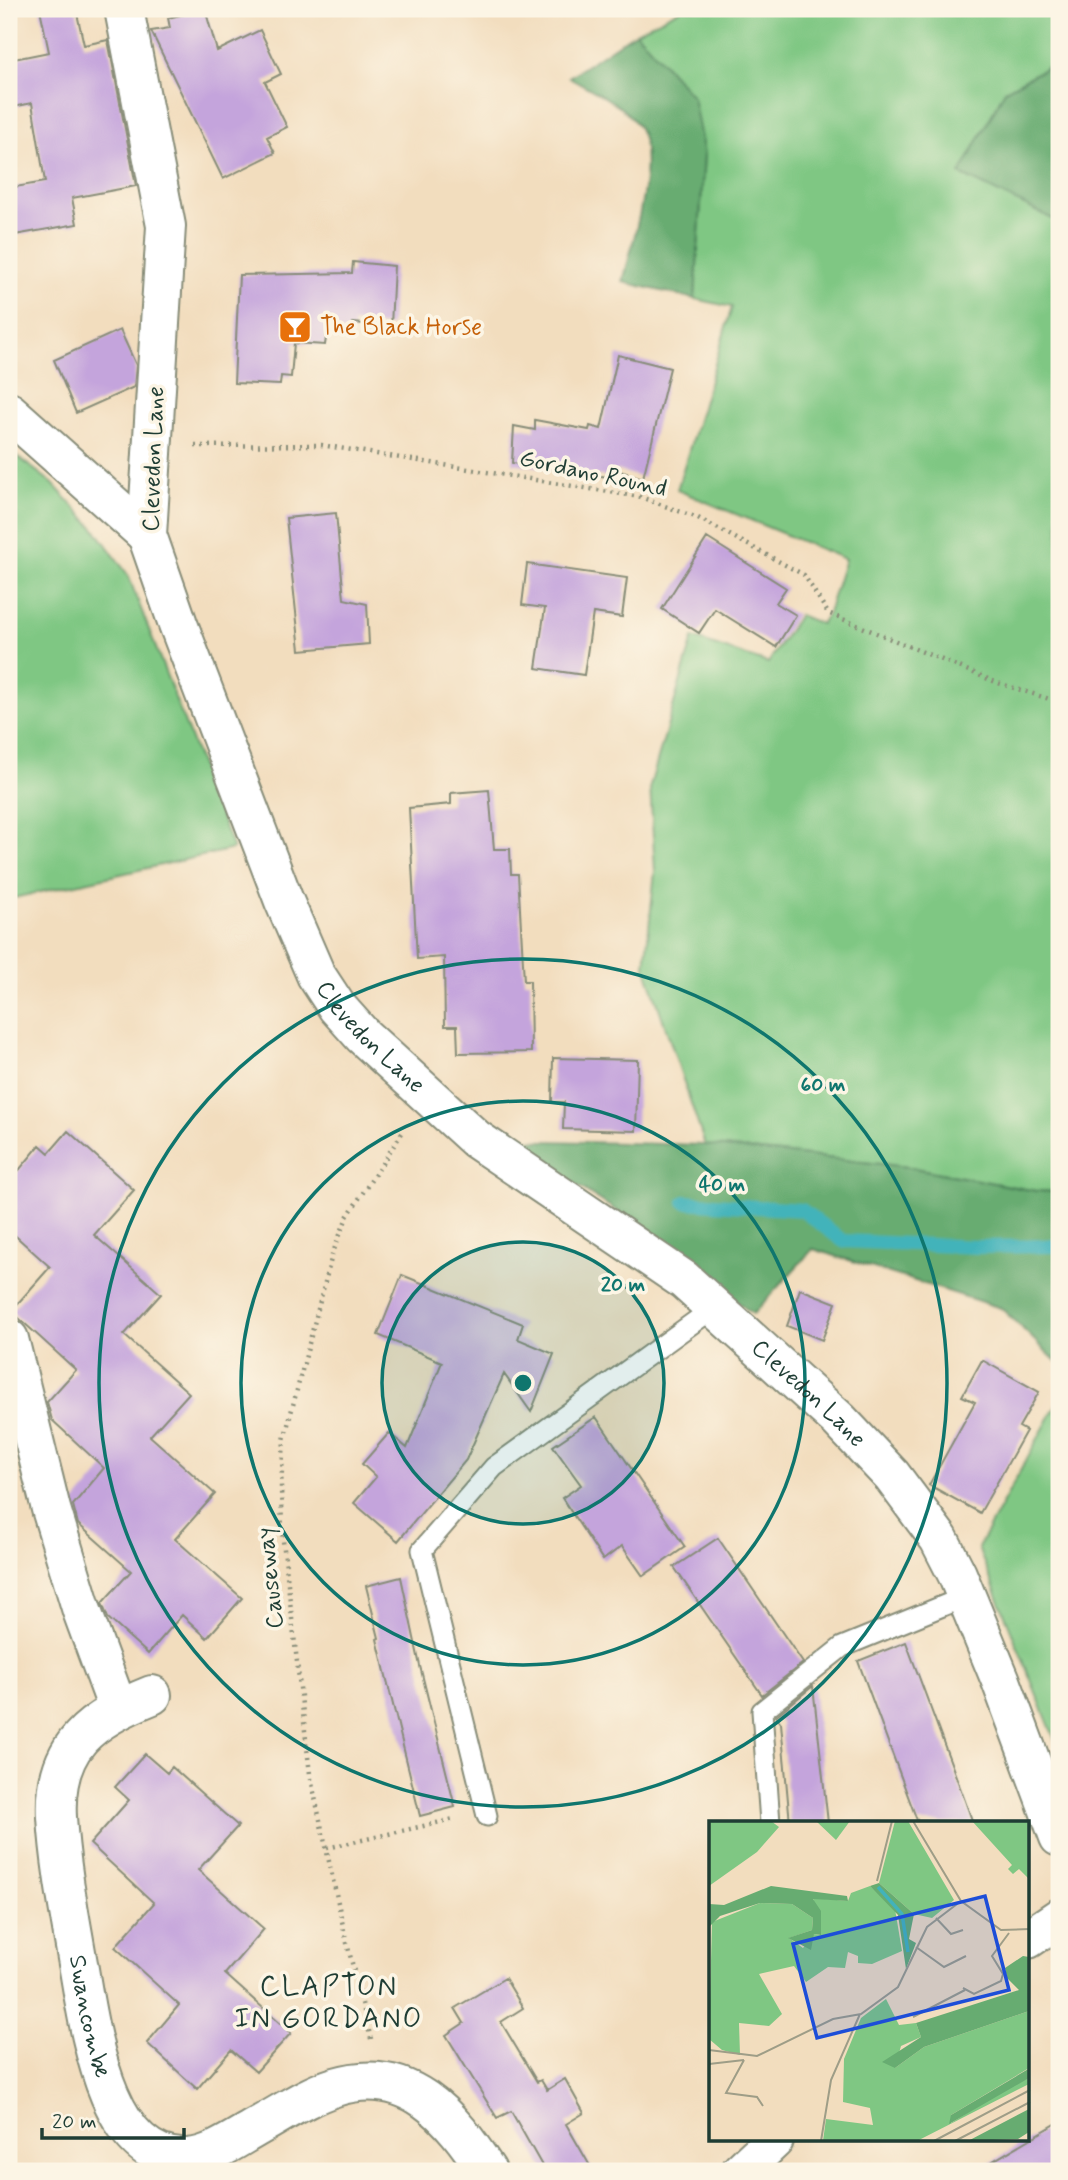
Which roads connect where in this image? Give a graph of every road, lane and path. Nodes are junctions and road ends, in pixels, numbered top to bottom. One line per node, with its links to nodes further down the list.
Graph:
1 (124, 9): 3 (street, Clevedon Lane)
2 (9, 412): 4 (street)
3 (152, 447): 4 (street, Clevedon Lane); 5 (path, Gordano Round)
4 (148, 535): 6 (street, Clevedon Lane)
5 (1059, 702)
6 (427, 1094): 7 (street, Clevedon Lane); 13 (path, Causeway)
7 (715, 1307): 9 (street, Clevedon Lane); 10 (lane)
8 (9, 1339): 16 (street, Swancombe)
9 (967, 1596): 11 (lane); 12 (street, Clevedon Lane)
10 (486, 1814): 13 (path)
11 (769, 1821)
12 (1059, 1836)
13 (327, 1848): 16 (path, Causeway)
14 (1059, 1918): 15 (street)
15 (1030, 1938)
16 (382, 2082): 18 (street, Swancombe)
17 (772, 2142): 19 (street)
18 (487, 2171)
19 (741, 2171)

